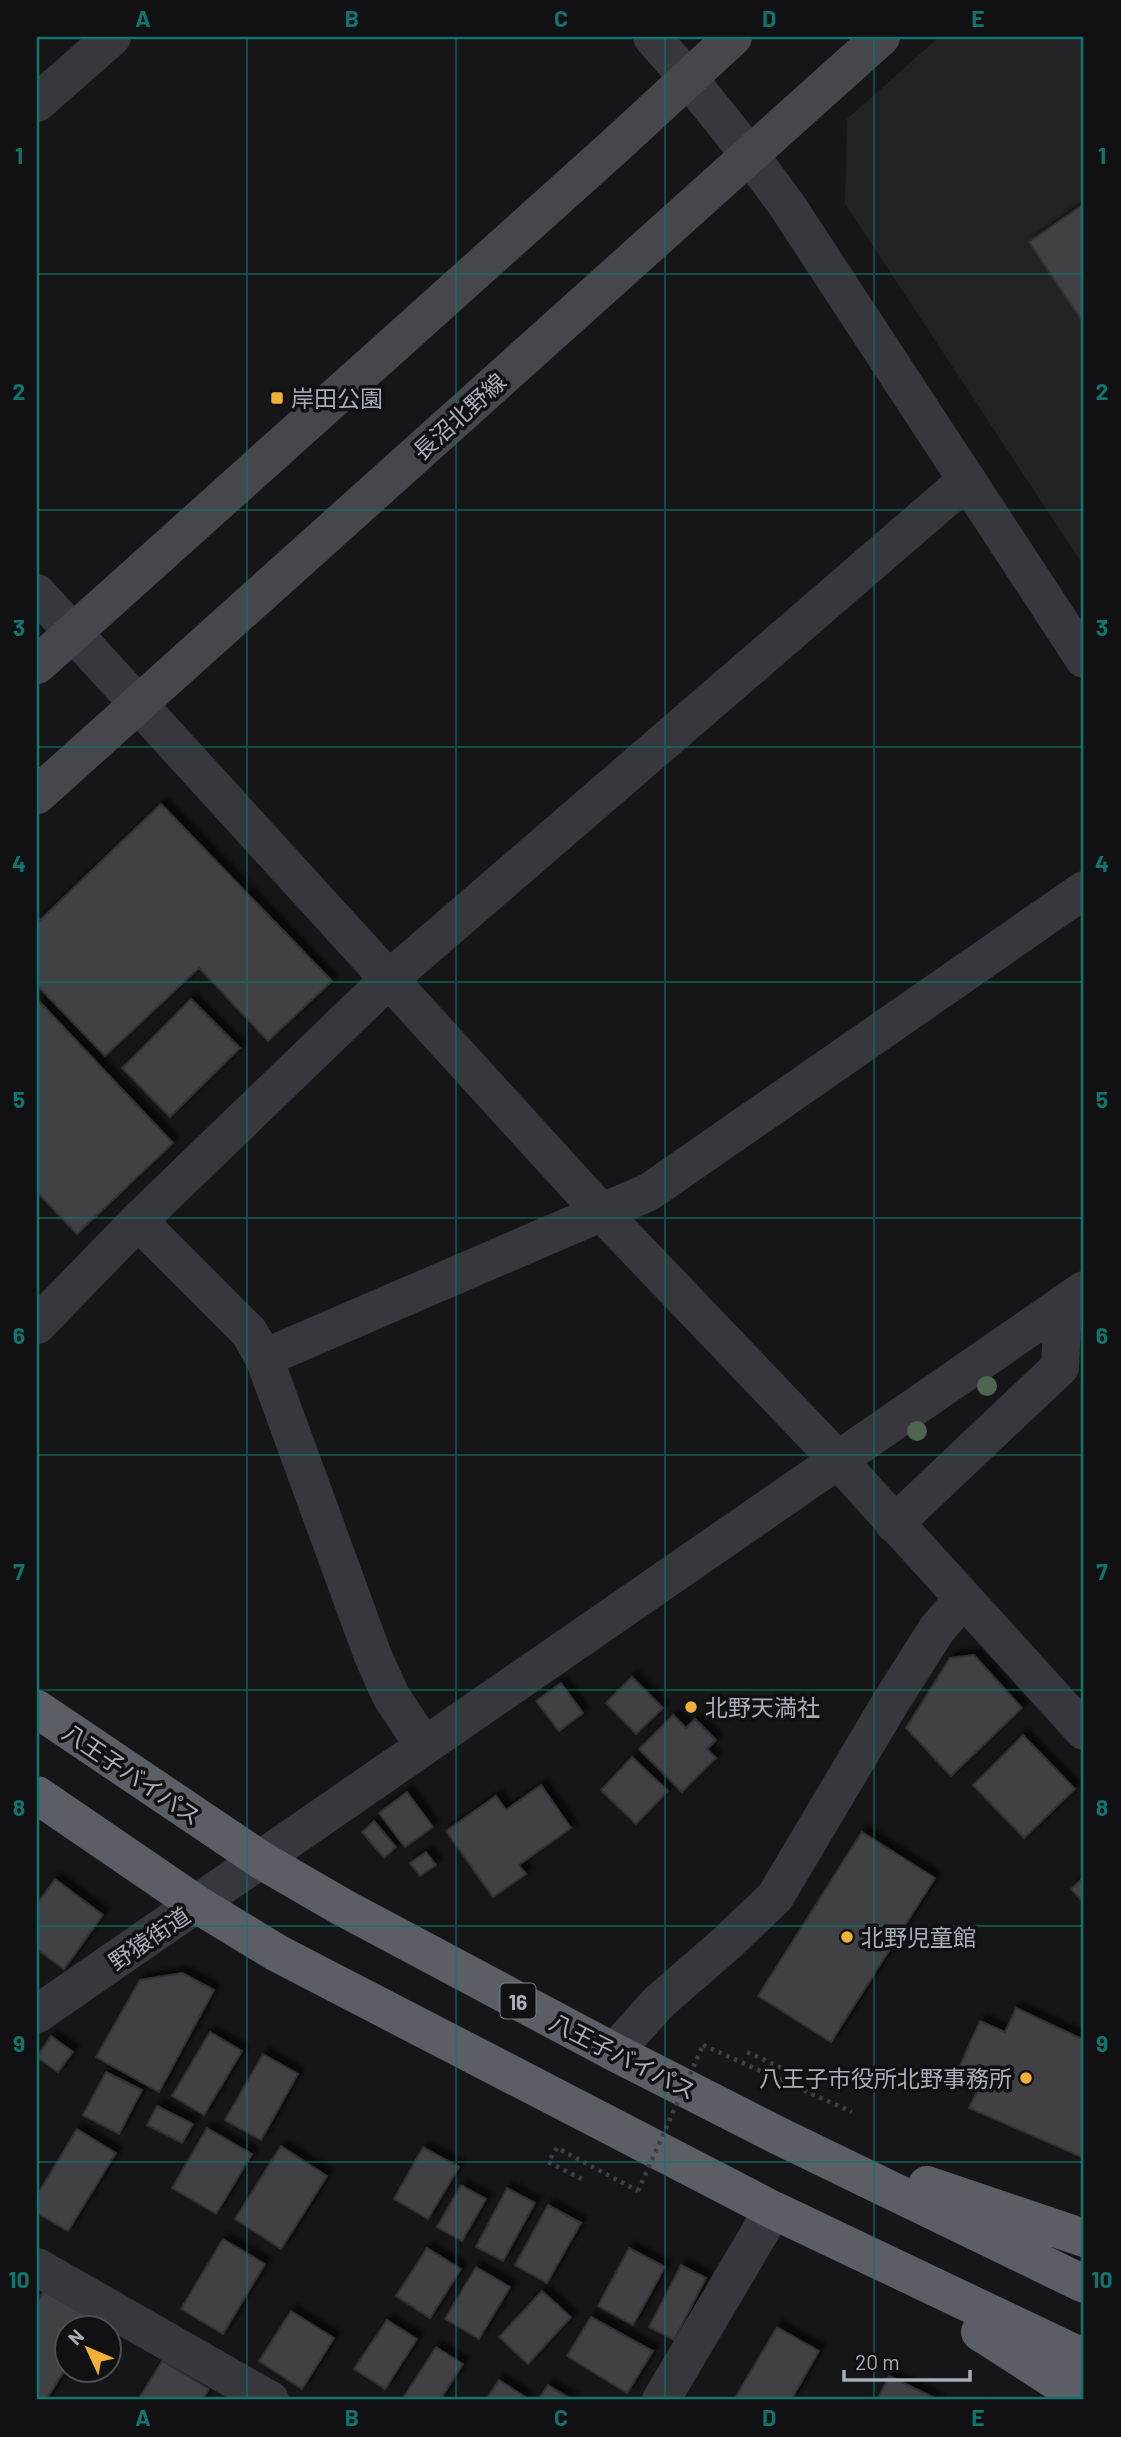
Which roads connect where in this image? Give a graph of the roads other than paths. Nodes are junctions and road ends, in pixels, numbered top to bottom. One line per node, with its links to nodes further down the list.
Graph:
1 (112, 37): 6 (street)
2 (652, 37): 5 (street)
3 (733, 37): 5 (main road)
4 (881, 37): 7 (main road, 長沼北野線)
5 (688, 78): 7 (street); 10 (main road)
6 (37, 103)
7 (749, 154): 8 (street); 13 (main road, 長沼北野線)
8 (967, 480): 11 (street); 16 (street)
9 (37, 593): 10 (street)
10 (71, 634): 12 (main road); 13 (street)
11 (1084, 659)
12 (37, 664)
13 (138, 705): 14 (main road, 長沼北野線); 16 (street)
14 (37, 795)
15 (1084, 890): 17 (street)
16 (388, 980): 17 (street); 18 (street)
17 (603, 1214): 21 (street); 22 (street)
18 (138, 1221): 20 (street); 21 (street)
19 (1074, 1297): 22 (street, 野猿街道); 23 (street)
20 (37, 1325)
21 (264, 1358): 27 (street)
22 (838, 1459): 23 (street); 27 (street, 野猿街道)
23 (894, 1524): 24 (street)
24 (963, 1599): 26 (street); 32 (street)
25 (37, 1709): 29 (highway, 八王子バイパス / 16)
26 (1081, 1721)
27 (424, 1746): 29 (street, 野猿街道)
28 (37, 1795): 30 (highway)
29 (261, 1860): 30 (street, 野猿街道); 32 (highway, 八王子バイパス / 16)
30 (198, 1905): 31 (street, 野猿街道); 34 (highway)
31 (37, 2014)
32 (614, 2052): 33 (highway, 八王子バイパス / 16)
33 (779, 2136): 35 (highway, 16); 38 (highway, 八王子バイパス / 16)
34 (773, 2210): 36 (highway); 42 (street)
35 (1084, 2238)
36 (852, 2250): 39 (highway); 40 (highway)
37 (37, 2267): 41 (street)
38 (1084, 2284)
39 (1084, 2358)
40 (1084, 2399)
41 (270, 2400)
42 (661, 2400)

